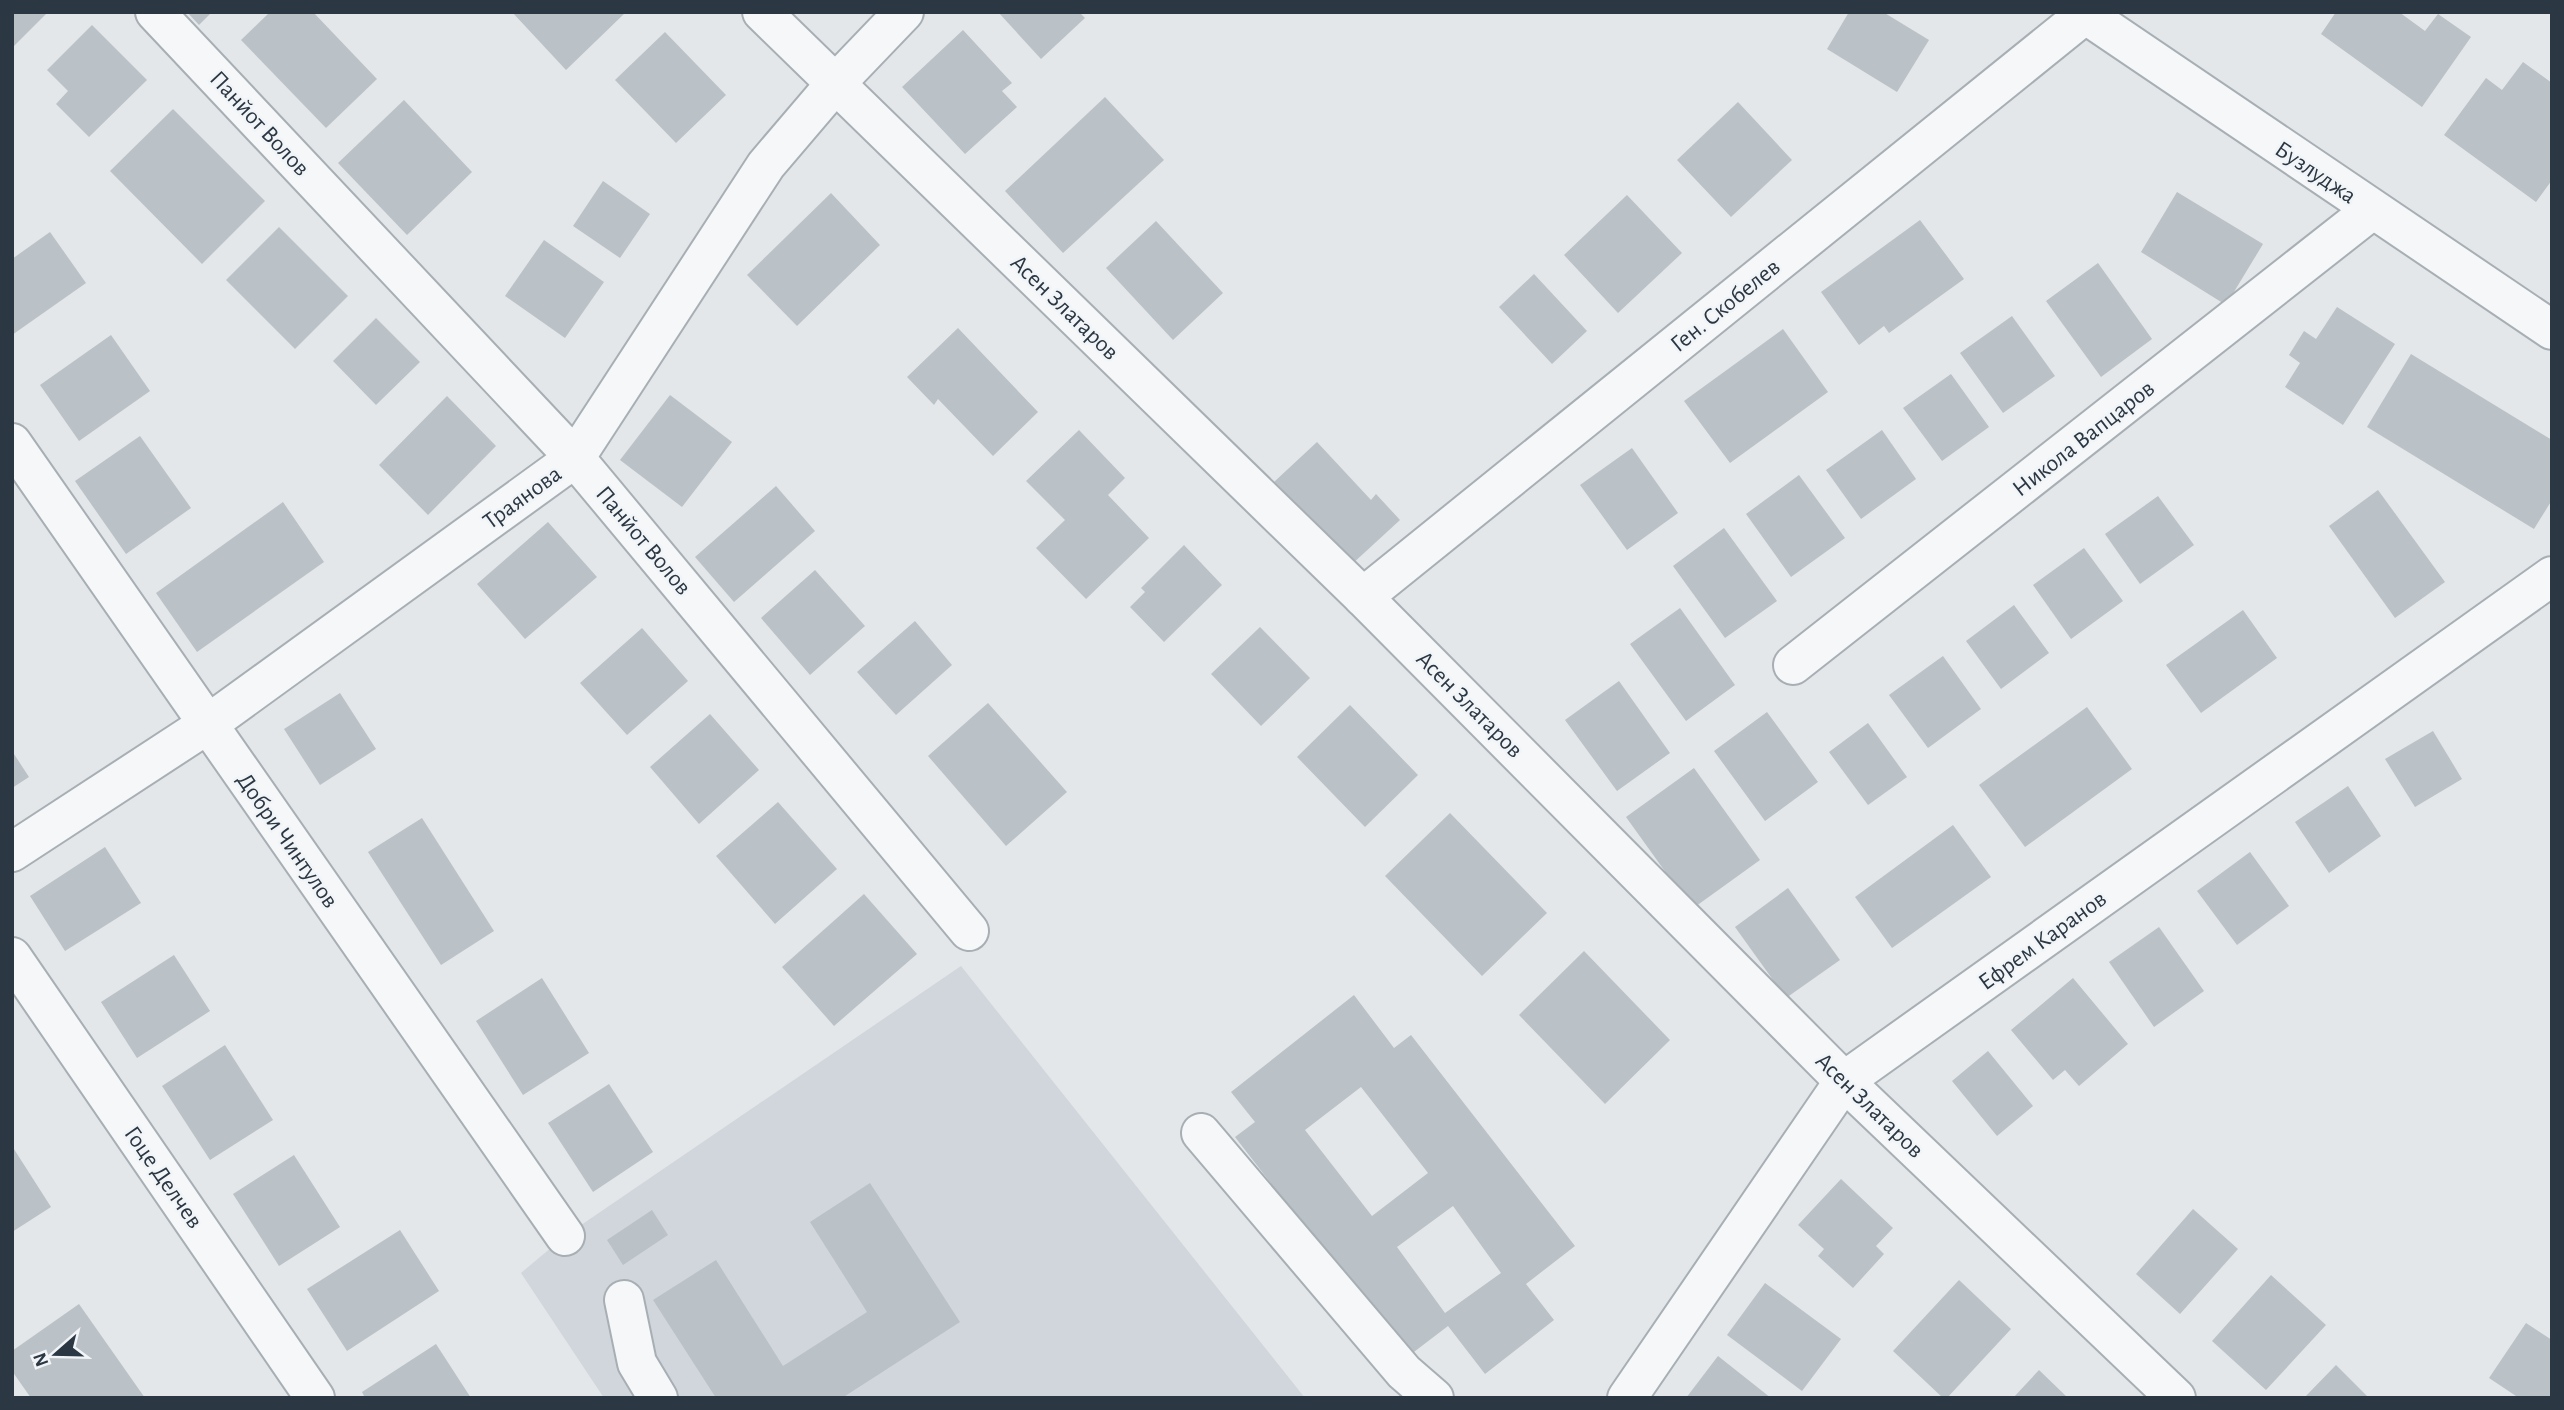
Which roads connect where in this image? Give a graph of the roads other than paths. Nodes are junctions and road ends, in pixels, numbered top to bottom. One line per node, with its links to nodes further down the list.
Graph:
1 (155, 12): 9 (street, Панйот Волов)
2 (762, 12): 5 (street, Асен Златаров)
3 (904, 12): 5 (street, Траянова)
4 (2085, 13): 6 (street, Бузлуджа); 11 (street, Ген. Скобелев)
5 (835, 84): 9 (street, Траянова); 11 (street, Асен Златаров)
6 (2372, 210): 7 (street, Бузлуджа); 12 (street, Никола Вапцаров)
7 (2552, 330)
8 (12, 443): 13 (street, Добри Чинтулов)
9 (575, 458): 13 (street, Траянова); 15 (street, Панйот Волов)
10 (2552, 576): 17 (street, Ефрем Каранов)
11 (1363, 597): 17 (street, Асен Златаров)
12 (1793, 665)
13 (208, 724): 14 (street, Траянова); 19 (street, Добри Чинтулов)
14 (12, 852)
15 (969, 931)
16 (12, 957): 21 (street, Гоце Делчев)
17 (1844, 1081): 24 (street, Ефрем Каранов); 25 (street, Асен Златаров)
18 (1201, 1133): 23 (street)
19 (565, 1236)
20 (624, 1300): 22 (street)
21 (315, 1398)
22 (658, 1398)
23 (1434, 1398)
24 (1627, 1398)
25 (2176, 1398)

